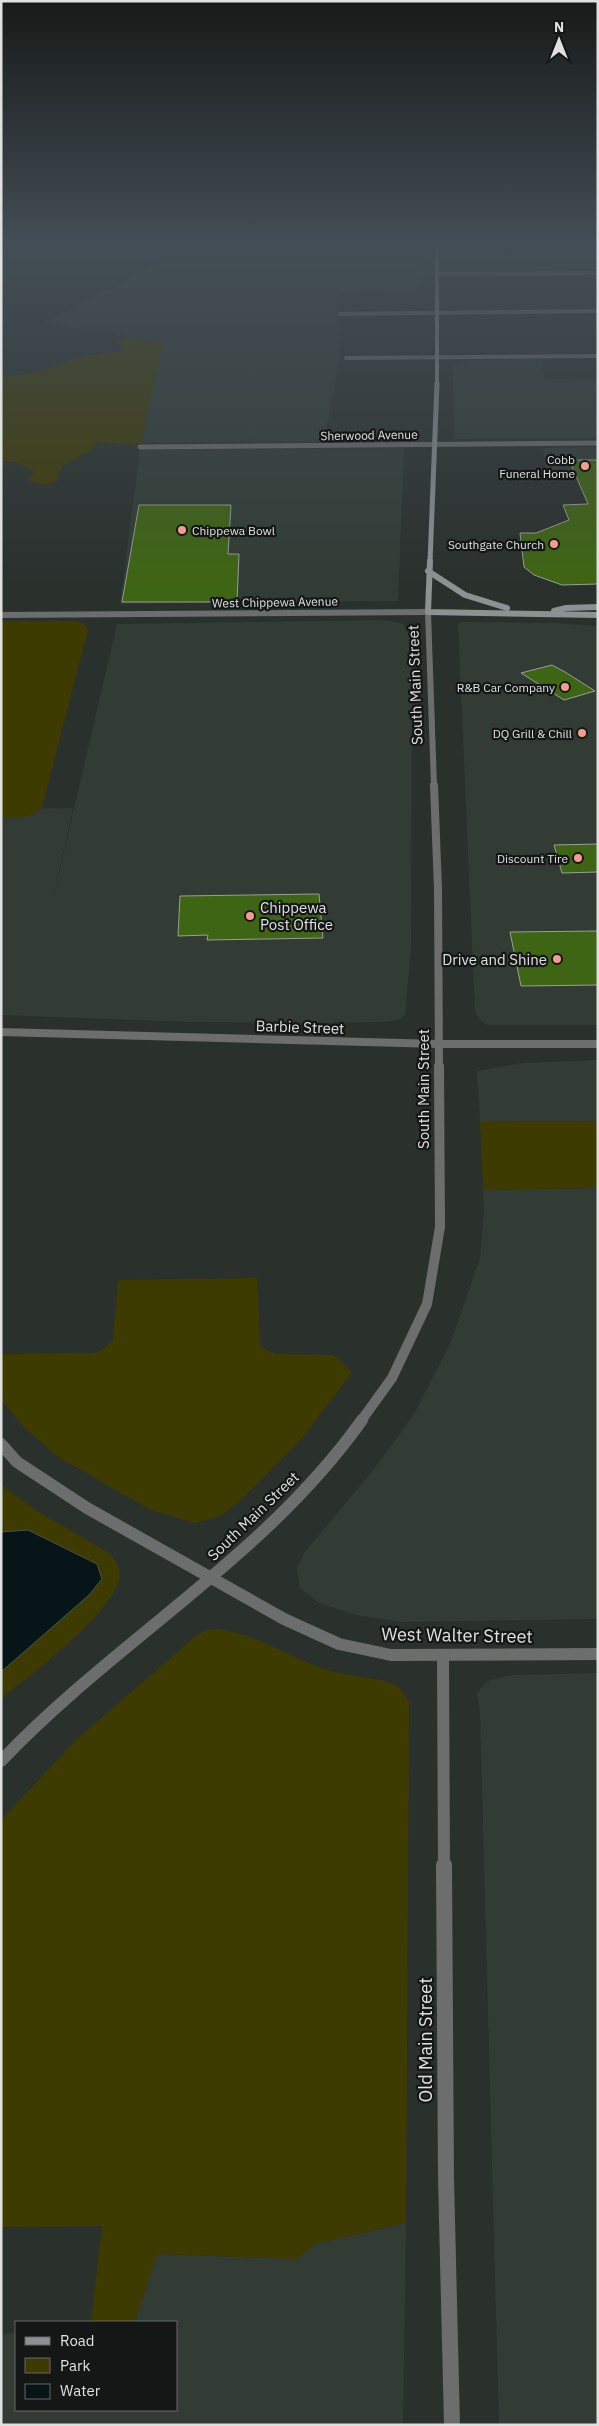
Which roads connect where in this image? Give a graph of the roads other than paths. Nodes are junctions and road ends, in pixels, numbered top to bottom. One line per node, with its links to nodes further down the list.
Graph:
1 (563, 356): 2 (street)
2 (436, 357): 3 (street); 5 (main road, South Main Street)
3 (346, 358)
4 (598, 442): 5 (street, Sherwood Avenue)
5 (435, 444): 6 (street, Sherwood Avenue); 7 (main road, South Main Street)
6 (140, 447)
7 (428, 571): 9 (main road, South Main Street); 10 (main road)
8 (598, 607): 11 (main road, West Chippewa Avenue)
9 (428, 612): 10 (main road, West Chippewa Avenue); 12 (street, West Chippewa Avenue); 15 (street, South Main Street)
10 (524, 612): 11 (main road, West Chippewa Avenue)
11 (550, 613): 13 (main road, West Chippewa Avenue)
12 (1, 615)
13 (598, 615)
14 (1, 1031): 15 (street, Barbie Street)
15 (440, 1044): 16 (street, Barbie Street); 18 (street, South Main Street)
16 (598, 1044)
17 (1, 1444): 18 (street, West Walter Street)
18 (213, 1577): 20 (street, West Walter Street); 21 (street, South Main Street)
19 (598, 1654): 20 (street, West Walter Street)
20 (443, 1655): 22 (street, Old Main Street)
21 (1, 1761)
22 (452, 2425)

